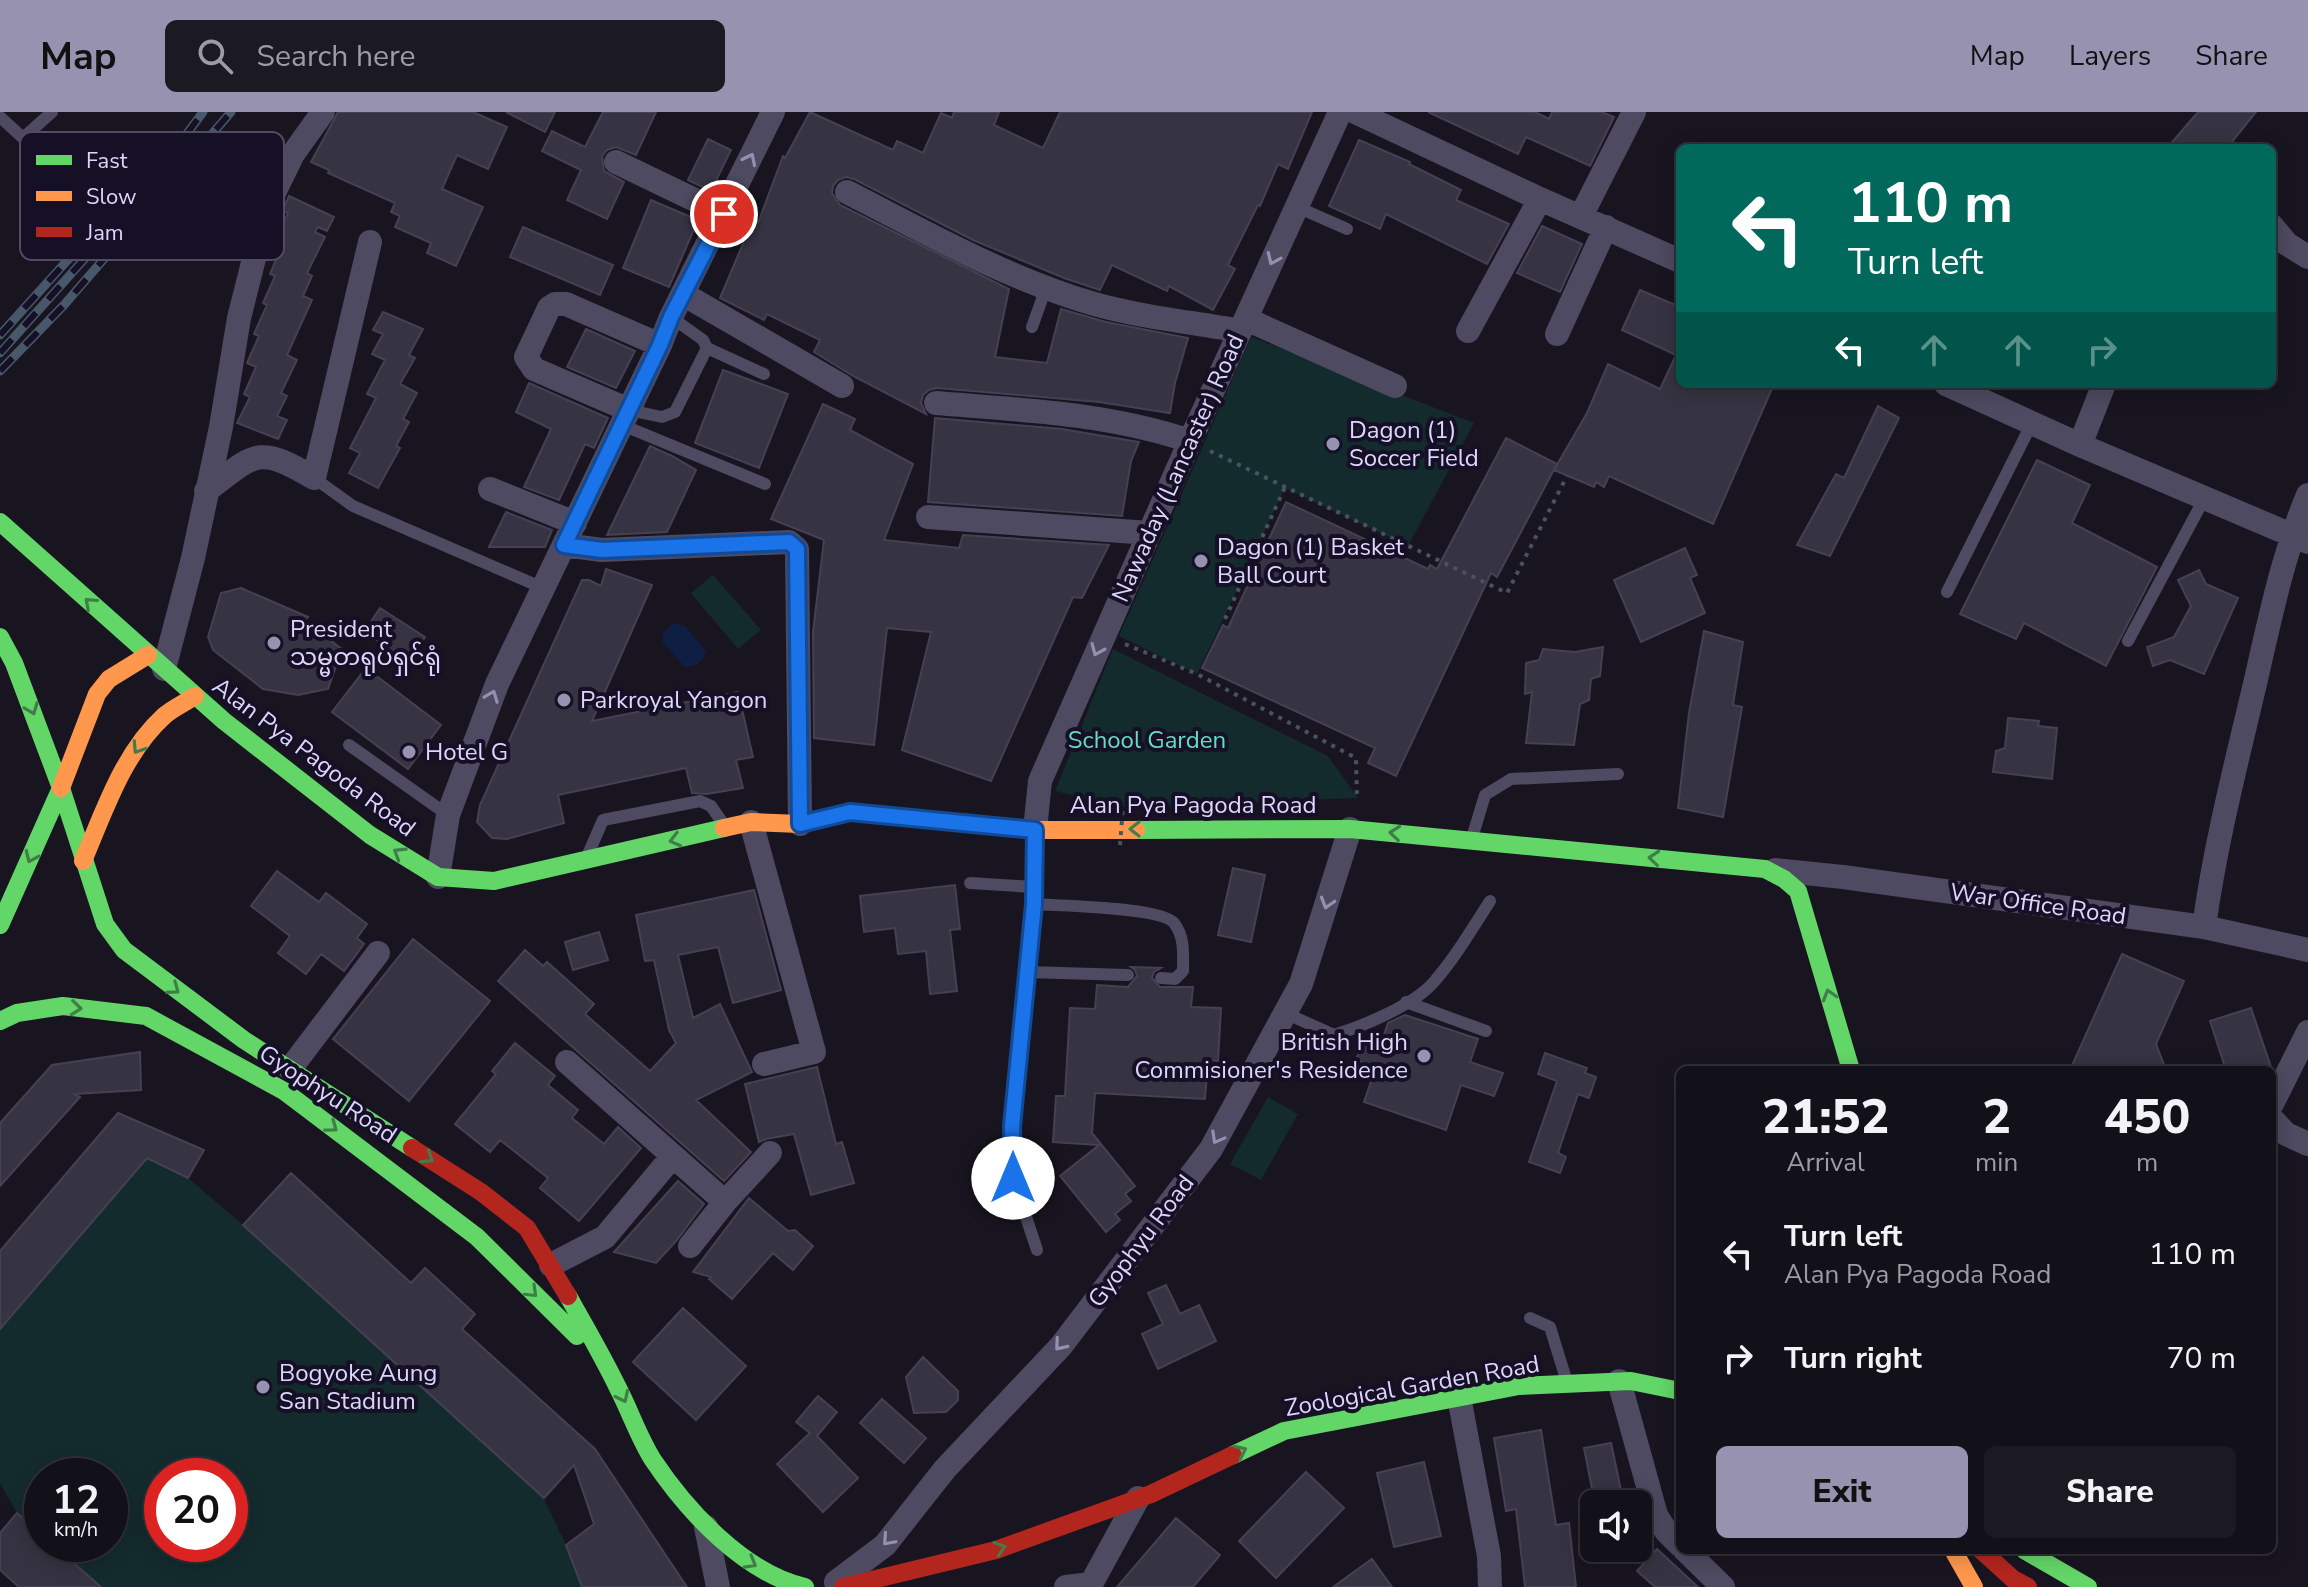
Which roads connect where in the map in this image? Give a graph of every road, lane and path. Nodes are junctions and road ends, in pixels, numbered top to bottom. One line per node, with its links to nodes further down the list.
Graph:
1 (52, 112): 8 (lane)
2 (323, 112): 11 (street)
3 (773, 112): 15 (street, one-way to 3)
4 (1340, 112): 14 (street, Nawaday (Lancaster) Road)
5 (1355, 112): 13 (street)
6 (1632, 113): 16 (street)
7 (0, 117): 9 (lane)
8 (30, 132)
9 (20, 135)
10 (616, 162): 15 (street)
11 (284, 172)
12 (847, 192): 24 (street)
13 (1540, 199): 16 (street); 29 (street)
14 (1297, 207): 18 (lane); 27 (street, Nawaday (Lancaster) Road, one-way to 27)
15 (724, 214): 25 (street)
16 (1581, 216): 17 (street)
17 (1606, 227): 22 (street); 30 (street)
18 (1347, 229)
19 (2276, 231): 21 (street)
20 (370, 242): 44 (street)
21 (2308, 257)
22 (1676, 259)
23 (254, 260): 48 (street)
24 (1046, 288): 27 (street); 28 (lane)
25 (683, 294): 26 (street); 34 (street)
26 (671, 317): 31 (street); 32 (lane)
27 (1243, 325): 35 (street); 41 (street, Nawaday (Lancaster) Road)
28 (1032, 327)
29 (1468, 331)
30 (1557, 334)
31 (660, 345): 39 (street); 39 (street)
32 (707, 348): 33 (lane); 39 (lane)
33 (764, 374)
34 (842, 386)
35 (1395, 386)
36 (1955, 388): 40 (street)
37 (2102, 388): 42 (street)
38 (936, 403): 41 (street)
39 (625, 417): 45 (lane); 54 (street)
40 (2032, 423): 42 (street); 57 (lane)
41 (1190, 441): 46 (path); 53 (street, Nawaday (Lancaster) Road)
42 (2080, 445): 50 (street)
43 (1567, 476): 46 (path)
44 (314, 478): 48 (street); 56 (lane)
45 (765, 484)
46 (1285, 487): 58 (path)
47 (490, 489): 54 (street)
48 (206, 491): 62 (street)
49 (2308, 495): 55 (street)
50 (2204, 499): 55 (street); 61 (lane)
51 (928, 517): 53 (street)
52 (0, 522): 62 (main road, Alan Pya Pagoda Road, one-way to 52)
53 (1149, 533): 59 (street, Nawaday (Lancaster) Road)
54 (569, 534): 56 (street); 70 (street)
55 (2300, 539): 85 (street)
56 (543, 588): 68 (street, one-way to 56)
57 (1947, 592)
58 (1225, 619)
59 (1103, 635): 72 (path); 73 (street, Nawaday (Lancaster) Road, one-way to 73)
60 (0, 637): 66 (main road, Gyophyu Road, one-way to 66)
61 (2128, 641)
62 (156, 662): 63 (main road, Alan Pya Pagoda Road); 66 (main road)
63 (195, 696): 76 (main road, one-way to 76); 79 (main road, Alan Pya Pagoda Road, one-way to 63)
64 (349, 745): 68 (lane)
65 (1618, 774): 74 (lane)
66 (61, 788): 76 (main road, Gyophyu Road); 84 (main road, one-way to 84)
67 (1123, 807): 75 (path, bridge)
68 (448, 815): 79 (street)
69 (751, 822): 70 (main road, Alan Pya Pagoda Road); 71 (main road, Alan Pya Pagoda Road); 97 (street)
70 (800, 824): 73 (main road, Alan Pya Pagoda Road)
71 (727, 828): 77 (main road, Alan Pya Pagoda Road, one-way to 77); 77 (lane)
72 (1350, 829): 73 (main road, Alan Pya Pagoda Road, one-way to 73); 74 (main road, Alan Pya Pagoda Road, one-way to 72); 92 (street, Gyophyu Road, one-way to 92)
73 (1035, 830): 81 (lane)
74 (1471, 841): 78 (main road, Alan Pya Pagoda Road, one-way to 74)
75 (1120, 845)
76 (83, 861): 99 (main road, Gyophyu Road, one-way to 99)
77 (586, 861): 79 (main road, Alan Pya Pagoda Road)
78 (1765, 869): 85 (street, War Office Road); 98 (main road, Alan Pya Pagoda Road, one-way to 78)
79 (438, 877)
80 (970, 883): 81 (lane)
81 (1034, 887): 83 (lane)
82 (1490, 901): 91 (lane)
83 (1034, 904): 88 (lane); 90 (lane)
84 (0, 925)
85 (2204, 927): 86 (street, War Office Road)
86 (2308, 950)
87 (378, 953): 99 (street)
88 (1027, 972): 89 (lane); 107 (lane)
89 (1128, 975)
90 (1161, 978)
91 (1406, 1002): 92 (lane); 94 (lane)
92 (1285, 1013): 128 (street, Gyophyu Road, one-way to 128)
93 (0, 1021): 110 (main road, one-way to 110)
94 (1486, 1031)
95 (2308, 1032): 100 (street)
96 (567, 1062): 104 (street)
97 (764, 1064)
98 (1850, 1066)
99 (290, 1069): 108 (main road, Gyophyu Road, one-way to 108)
100 (2276, 1096)
101 (2276, 1123): 102 (street)
102 (2308, 1144)
103 (770, 1153): 105 (street)
104 (672, 1157): 105 (street); 108 (street)
105 (725, 1202): 106 (street)
106 (690, 1246)
107 (1037, 1250)
108 (551, 1265): 110 (main road, Gyophyu Road)
109 (1530, 1318): 112 (lane)
110 (607, 1365): 116 (main road, Gyophyu Road, one-way to 116)
111 (1619, 1381): 112 (main road, Zoological Garden Road); 113 (main road, Zoological Garden Road); 117 (street)
112 (1568, 1384): 114 (main road, Zoological Garden Road)
113 (1676, 1390)
114 (1459, 1397): 115 (main road, Zoological Garden Road, one-way to 114); 130 (street)
115 (1138, 1498): 125 (street); 129 (main road, Zoological Garden Road, one-way to 115)
116 (705, 1524): 126 (street, Gyophyu Road); 127 (main road, Gyophyu Road, one-way to 127)
117 (1676, 1541)
118 (1689, 1554): 131 (street)
119 (1955, 1554): 132 (main road)
120 (1985, 1554): 133 (main road)
121 (1987, 1554): 124 (main road)
122 (2008, 1554): 124 (main road)
123 (2031, 1554): 134 (main road)
124 (2019, 1584)
125 (1084, 1586)
126 (718, 1587)
127 (805, 1587)
128 (830, 1587)
129 (843, 1587)
130 (1490, 1587)
131 (1723, 1587)
132 (1974, 1587)
133 (1994, 1587)
134 (2088, 1587)

